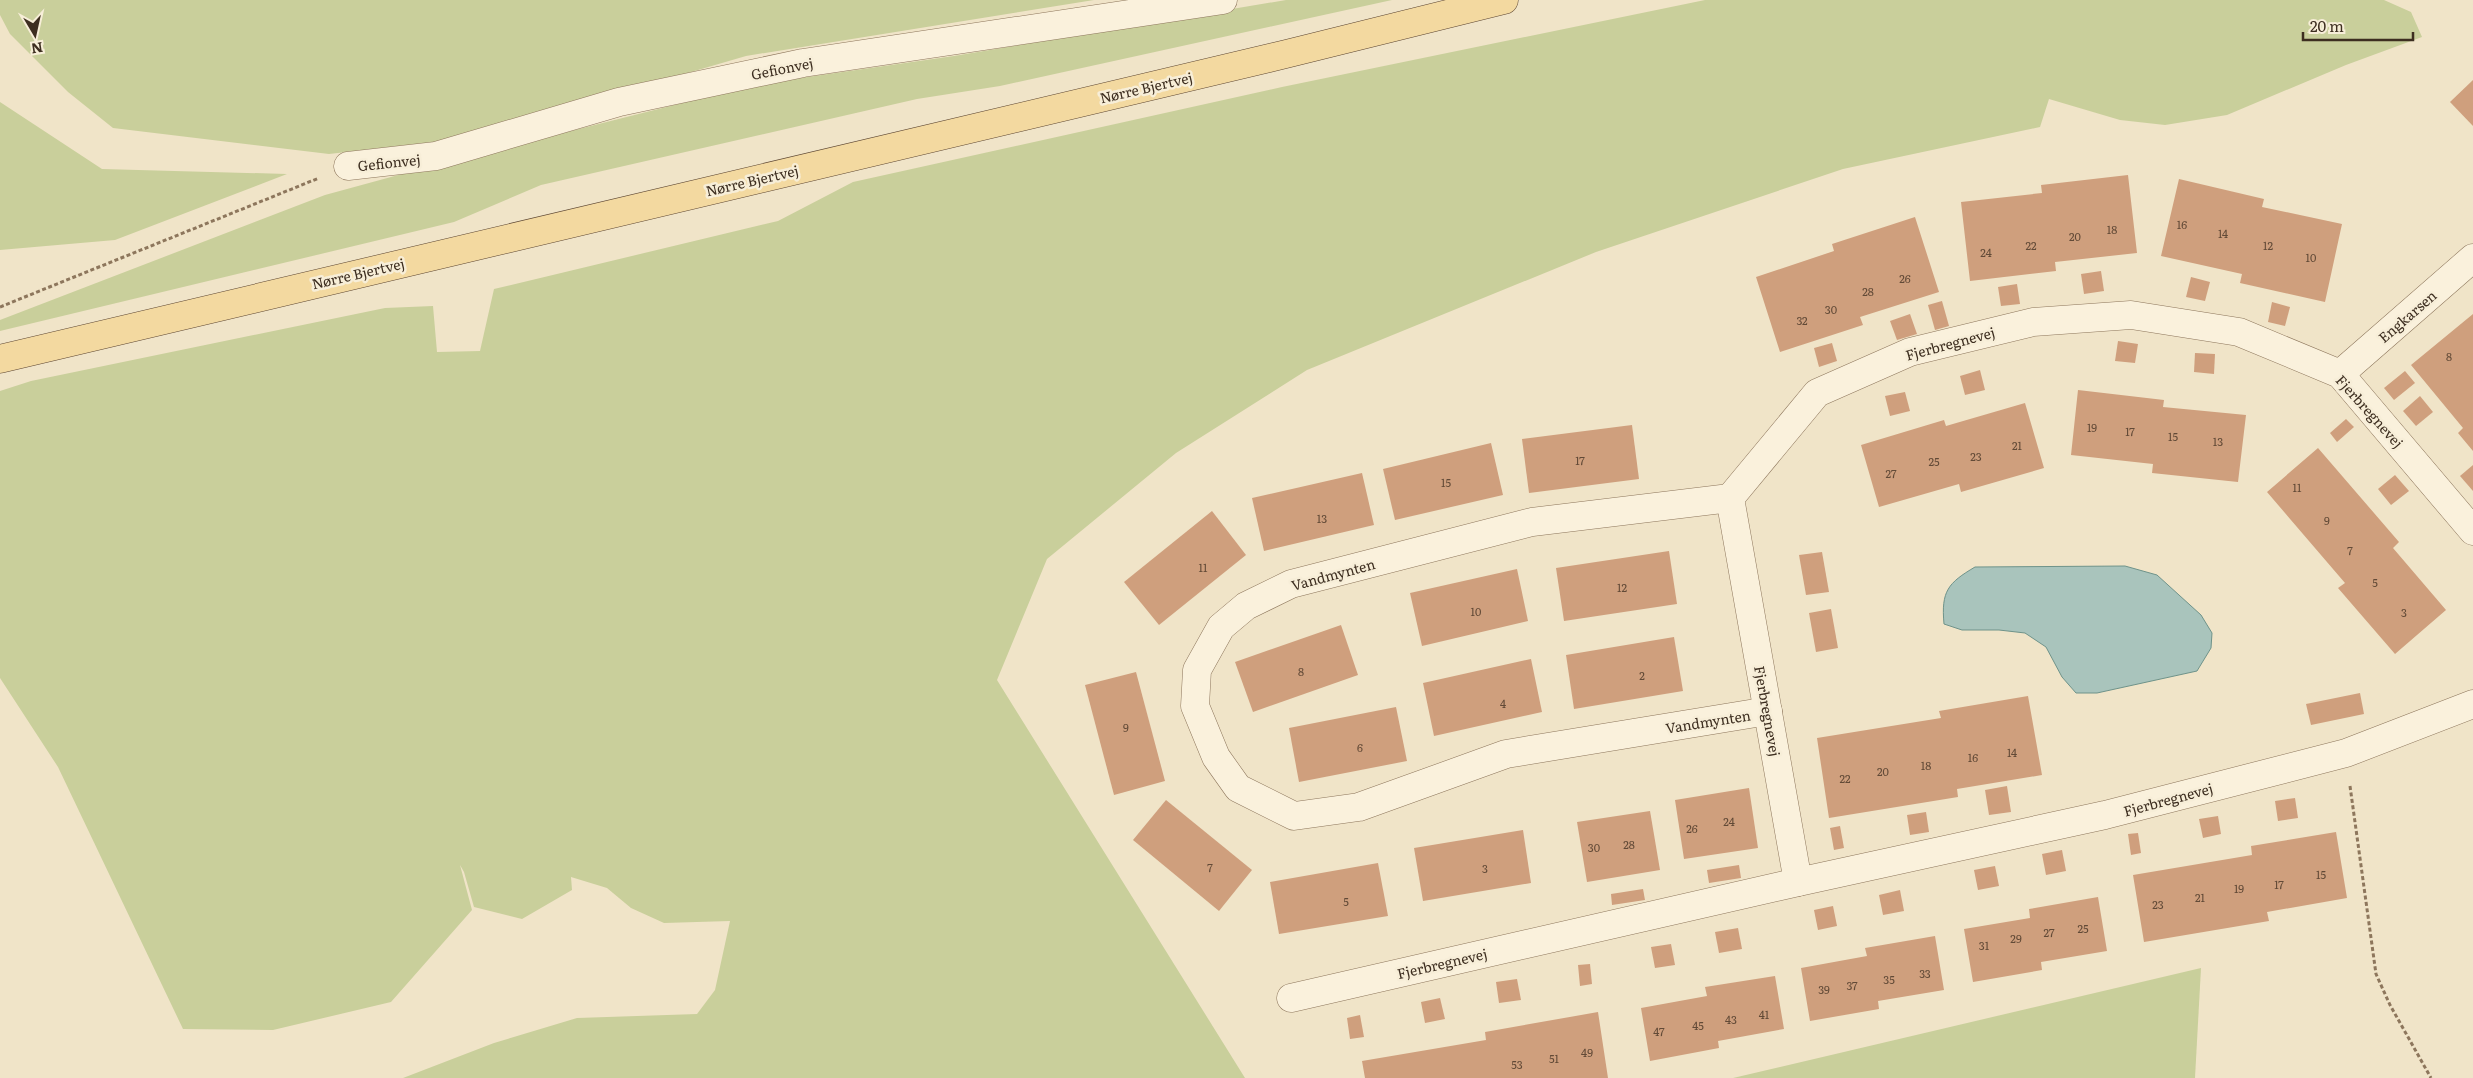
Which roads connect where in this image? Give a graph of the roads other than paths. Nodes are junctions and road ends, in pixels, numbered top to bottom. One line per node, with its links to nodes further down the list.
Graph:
1 (1223, 0): 3 (street, Gefionvej)
2 (1504, 0): 5 (main road, Nørre Bjertvej)
3 (348, 166)
4 (2473, 258): 6 (street, Engkarsen)
5 (0, 359)
6 (2340, 374): 7 (street, Fjerbregnevej); 8 (street, Fjerbregnevej)
7 (1730, 498): 10 (street, Fjerbregnevej); 10 (street, Vandmynten)
8 (2473, 531)
9 (2473, 704): 11 (street, Fjerbregnevej)
10 (1768, 711): 11 (street, Fjerbregnevej)
11 (1798, 882): 12 (street, Fjerbregnevej)
12 (1291, 998)

